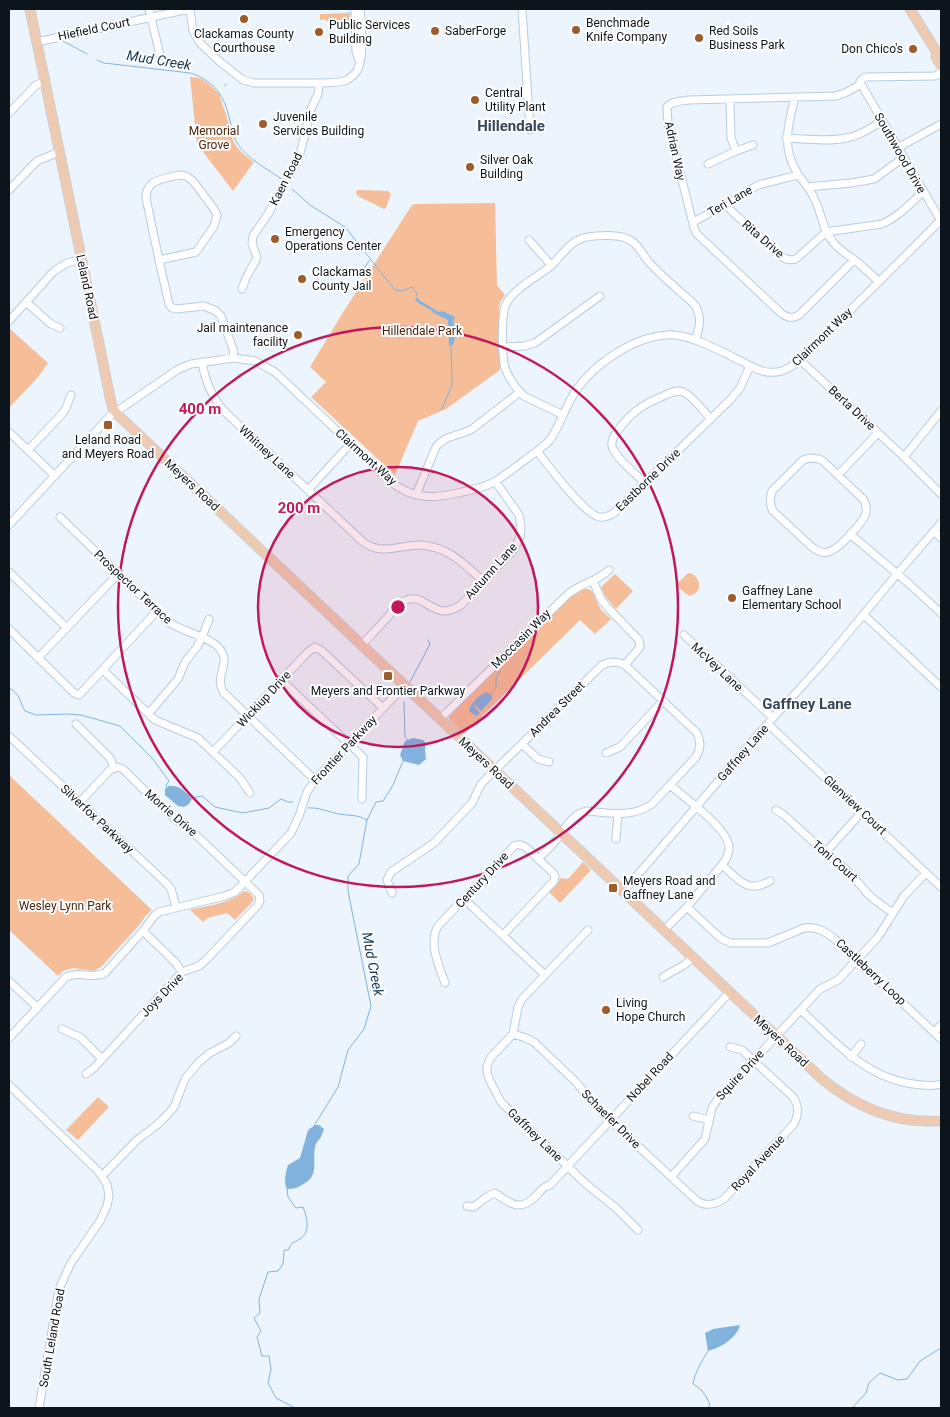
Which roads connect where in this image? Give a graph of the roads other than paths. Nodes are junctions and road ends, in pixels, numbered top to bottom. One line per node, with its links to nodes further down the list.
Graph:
1 (30, 9): 9 (main road, Leland Road)
2 (149, 9): 8 (street)
3 (189, 9): 8 (street, Hiefield Court); 16 (street)
4 (355, 9): 12 (street)
5 (360, 9): 12 (street)
6 (522, 9): 23 (street)
7 (910, 9): 10 (main road)
8 (151, 17): 9 (street, Hiefield Court); 11 (street)
9 (37, 42): 15 (main road, Leland Road)
10 (939, 53): 13 (main road)
11 (160, 55)
12 (359, 63): 16 (street)
13 (941, 65)
14 (941, 73): 17 (street, Adrian Way)
15 (45, 82): 20 (street); 27 (main road, Leland Road)
16 (319, 82): 45 (street, Kaen Road)
17 (861, 84): 18 (street, Adrian Way); 21 (street, Southwood Drive)
18 (795, 97): 19 (street, Adrian Way); 24 (street)
19 (730, 99): 28 (street); 37 (street, Adrian Way)
20 (9, 113)
21 (882, 121): 24 (street); 29 (street, Southwood Drive)
22 (941, 124): 26 (street)
23 (530, 130)
24 (786, 138): 31 (street)
25 (753, 145): 28 (street)
26 (903, 145)
27 (59, 152): 33 (street); 40 (main road, Leland Road)
28 (736, 152): 30 (street)
29 (903, 158): 32 (street); 34 (street, Southwood Drive)
30 (708, 164)
31 (798, 175): 32 (street); 35 (street, Teri Lane)
32 (808, 186): 38 (street)
33 (9, 190)
34 (923, 192): 36 (street, Southwood Drive); 38 (street)
35 (725, 205): 37 (street, Teri Lane); 38 (street, Rita Drive)
36 (941, 221): 44 (street, Clairmont Way)
37 (692, 222): 42 (street, Adrian Way)
38 (826, 232): 42 (street)
39 (529, 240): 43 (street)
40 (82, 259): 47 (street); 59 (main road, Leland Road)
41 (159, 260): 41 (street); 52 (street)
42 (854, 260): 44 (street)
43 (551, 265): 50 (street); 51 (street)
44 (879, 282): 53 (street, Clairmont Way)
45 (242, 289)
46 (600, 296): 51 (street)
47 (26, 302): 48 (street); 49 (street)
48 (9, 322)
49 (60, 328)
50 (695, 340): 55 (street, Clairmont Way); 60 (street, Clairmont Way)
51 (504, 347): 56 (street)
52 (234, 358): 54 (street, Clairmont Way); 64 (street, Clairmont Way)
53 (800, 360): 55 (street, Clairmont Way); 63 (street, Berta Drive)
54 (202, 362): 59 (street, Clairmont Way); 72 (street, Whitney Lane)
55 (750, 366): 61 (street, Eastborne Drive)
56 (520, 392): 60 (street); 74 (street)
57 (71, 396): 65 (street)
58 (941, 411): 67 (street)
59 (115, 412): 69 (street); 95 (main road, Meyers Road)
60 (563, 415): 66 (street, Clairmont Way)
61 (711, 419): 71 (street, Eastborne Drive); 71 (street)
62 (9, 432): 65 (street)
63 (878, 433): 67 (street, Berta Drive); 68 (street)
64 (351, 443): 72 (street); 74 (street, Clairmont Way)
65 (28, 450): 69 (street)
66 (537, 450): 70 (street, Clairmont Way); 71 (street, Eastborne Drive)
67 (904, 456): 73 (street)
68 (838, 475): 79 (street); 79 (street)
69 (55, 476): 77 (street)
70 (495, 482): 74 (street, Clairmont Way); 85 (street, Autumn Lane)
71 (645, 483)
72 (308, 490): 85 (street, Whitney Lane)
73 (941, 494)
74 (416, 495)
75 (60, 517): 83 (street, Prospector Terrace)
76 (941, 522): 78 (street, Gaffney Lane)
77 (9, 525)
78 (934, 531): 80 (street); 84 (street, Gaffney Lane)
79 (850, 534): 84 (street)
80 (941, 538)
81 (609, 570): 86 (street, Moccasin Way)
82 (9, 572): 91 (street)
83 (118, 574): 87 (street, Prospector Terrace); 91 (street)
84 (897, 574): 88 (street); 89 (street, Gaffney Lane)
85 (483, 581): 95 (street, Autumn Lane)
86 (593, 581): 97 (street); 106 (street, Moccasin Way)
87 (157, 612): 94 (street, Prospector Terrace); 98 (street)
88 (941, 614)
89 (864, 615): 101 (street); 107 (street, Gaffney Lane)
90 (209, 619): 94 (street)
91 (67, 628): 96 (street)
92 (9, 629): 96 (street)
93 (684, 635): 107 (street, McVey Lane)
94 (202, 637): 104 (street); 105 (street, Prospector Terrace)
95 (361, 646): 100 (main road, Meyers Road)
96 (38, 658): 98 (street)
97 (625, 665): 102 (street); 111 (street, Andrea Street)
98 (103, 670): 104 (street)
99 (281, 680): 103 (street, Wickiup Drive); 105 (street, Wickiup Drive); 110 (street)
100 (404, 686): 103 (street, Frontier Parkway); 106 (main road, Meyers Road)
101 (941, 687)
102 (664, 701): 113 (street); 118 (street)
103 (383, 708): 110 (street, Frontier Parkway)
104 (149, 713): 112 (street)
105 (247, 716): 112 (street, Wickiup Drive); 117 (street, Prospector Terrace)
106 (440, 719): 116 (main road, Meyers Road)
107 (770, 721): 122 (street, Gaffney Lane); 124 (street, Glenview Court)
108 (76, 724): 115 (street)
109 (9, 736): 121 (street, Silverfox Parkway)
110 (349, 744): 117 (street, Frontier Parkway); 120 (street)
111 (522, 744): 114 (street); 116 (street, Andrea Street)
112 (213, 752): 119 (street)
113 (606, 753)
114 (549, 762)
115 (114, 768): 121 (street); 133 (street, Morrie Drive)
116 (494, 771): 126 (main road, Meyers Road); 136 (street, Andrea Street)
117 (315, 780): 133 (street, Frontier Parkway)
118 (670, 785): 122 (street); 125 (street)
119 (250, 793)
120 (362, 799)
121 (80, 802): 139 (street, Silverfox Parkway)
122 (696, 807): 130 (street); 135 (street, Gaffney Lane)
123 (776, 810): 128 (street, Toni Court)
124 (862, 812): 128 (street); 131 (street, Glenview Court)
125 (618, 813): 126 (street); 127 (street)
126 (561, 834): 129 (street); 135 (main road, Meyers Road)
127 (616, 839)
128 (824, 852): 141 (street, Toni Court)
129 (538, 859): 138 (street, Century Drive); 145 (street, Century Drive)
130 (722, 865): 132 (street); 140 (street)
131 (926, 873): 134 (street, Glenview Court); 141 (street, Squire Drive)
132 (770, 881)
133 (245, 882): 137 (street, Morrie Drive); 139 (street, Frontier Parkway)
134 (941, 887)
135 (623, 892): 143 (main road, Meyers Road)
136 (392, 893)
137 (260, 899): 148 (street, Joys Drive)
138 (464, 899): 145 (street); 152 (street, Century Drive)
139 (176, 907): 144 (street, Frontier Parkway)
140 (687, 907): 143 (street); 147 (street, Castleberry Loop)
141 (893, 913): 147 (street, Squire Drive)
142 (588, 930): 149 (street, Gaffney Lane)
143 (664, 930): 146 (main road, Meyers Road)
144 (143, 931): 148 (street); 154 (street, Frontier Parkway)
145 (503, 935): 149 (street)
146 (693, 958): 150 (street); 153 (main road, Meyers Road)
147 (857, 959): 155 (street, Squire Drive); 158 (street, Castleberry Loop)
148 (182, 972): 167 (street, Joys Drive)
149 (545, 975): 159 (street, Gaffney Lane)
150 (663, 977)
151 (9, 981): 154 (street)
152 (446, 983)
153 (730, 992): 161 (main road, Meyers Road); 173 (street, Nobel Road)
154 (37, 1007): 162 (street)
155 (802, 1010): 161 (street, Squire Drive); 166 (street)
156 (941, 1025): 158 (street)
157 (62, 1029): 167 (street)
158 (934, 1032): 163 (street, Castleberry Loop)
159 (512, 1034): 173 (street, Schaefer Drive); 176 (street, Gaffney Lane)
160 (236, 1036): 177 (street)
161 (776, 1036): 168 (street, Squire Drive); 175 (main road, Meyers Road)
162 (9, 1038)
163 (941, 1039)
164 (861, 1044): 166 (street)
165 (730, 1047): 168 (street)
166 (851, 1057): 170 (street)
167 (102, 1059): 169 (street, Joys Drive)
168 (754, 1060): 174 (street, Squire Drive); 179 (street, Royal Avenue)
169 (86, 1074)
170 (941, 1084)
171 (9, 1085): 177 (street)
172 (693, 1116): 174 (street)
173 (610, 1120): 176 (street, Nobel Road); 178 (street, Schaefer Drive)
174 (709, 1120): 178 (street, Squire Drive)
175 (941, 1121)
176 (567, 1166): 180 (street, Nobel Road); 181 (street, Gaffney Lane)
177 (102, 1176): 182 (street, South Leland Road)
178 (671, 1177): 179 (street, Schaefer Drive)
179 (709, 1205)
180 (468, 1206)
181 (638, 1230)
182 (39, 1408)

